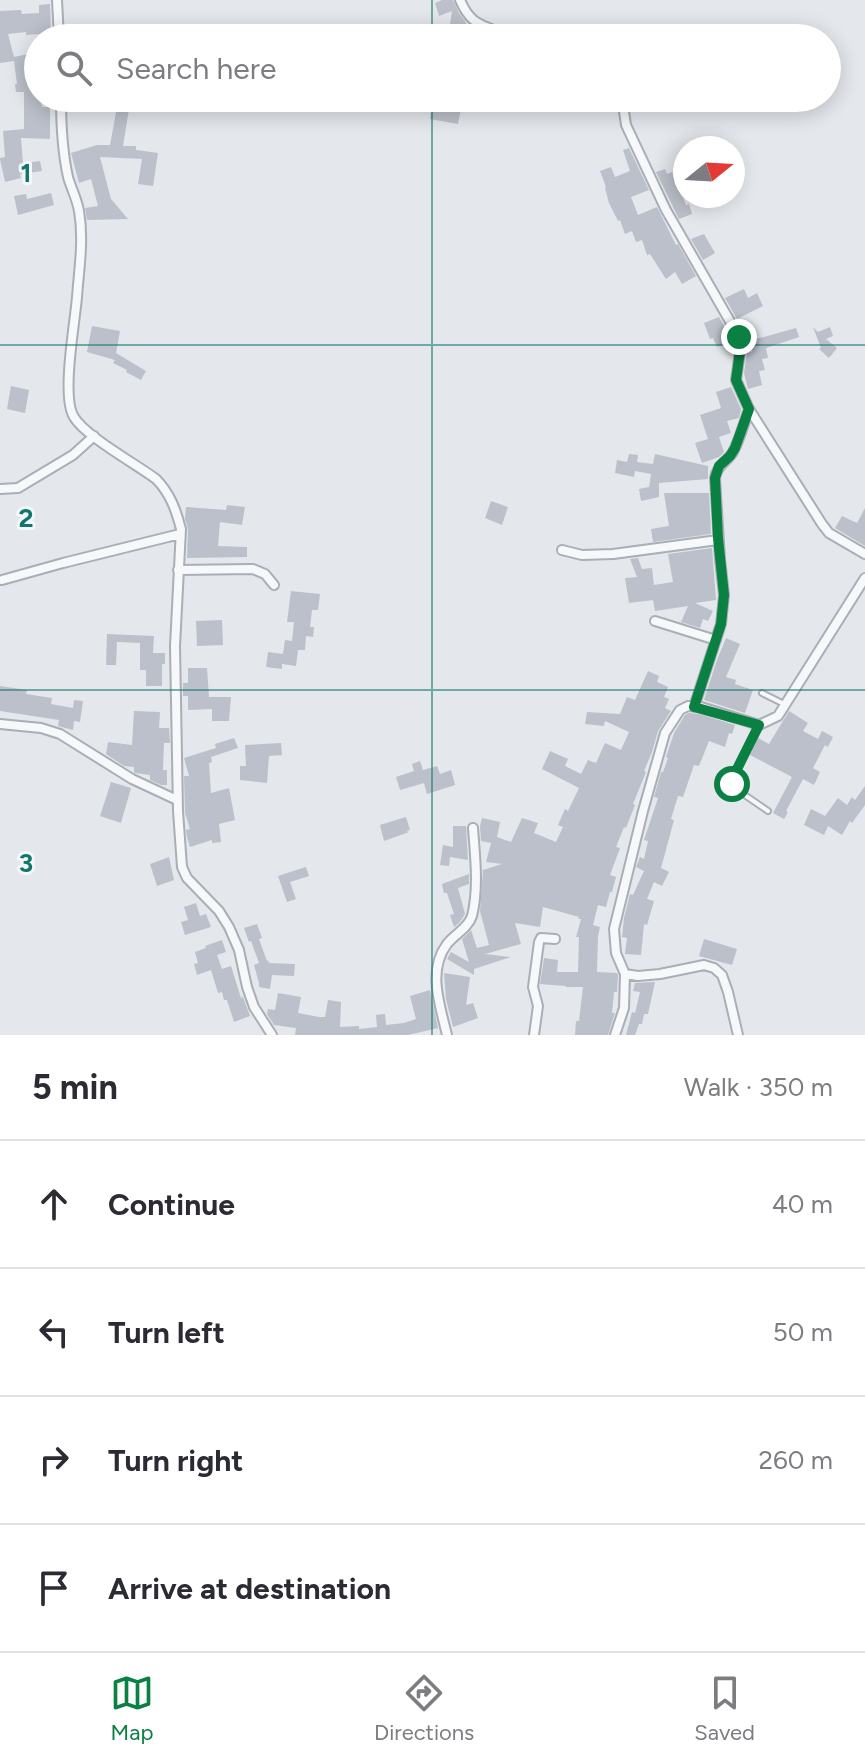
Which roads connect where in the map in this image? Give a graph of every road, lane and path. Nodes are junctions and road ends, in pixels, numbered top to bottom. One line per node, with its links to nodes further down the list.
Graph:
1 (57, 0): 3 (street)
2 (460, 0): 4 (street)
3 (58, 24)
4 (477, 24)
5 (61, 112): 8 (street)
6 (624, 112): 7 (street)
7 (749, 409): 11 (street); 13 (street)
8 (94, 436): 9 (street); 10 (street)
9 (0, 489)
10 (180, 534): 14 (street); 16 (street)
11 (718, 540): 12 (street); 19 (street)
12 (562, 550)
13 (865, 554)
14 (178, 570): 17 (street); 25 (street)
15 (865, 578): 21 (street)
16 (2, 580)
17 (274, 585)
18 (655, 621): 19 (street)
19 (716, 640): 22 (street)
20 (762, 693): 21 (lane)
21 (782, 703): 24 (street)
22 (694, 707): 24 (street); 29 (street)
23 (0, 724): 25 (street)
24 (759, 725): 26 (lane)
25 (177, 800): 30 (street)
26 (768, 811)
27 (473, 828): 31 (street)
28 (555, 939): 32 (street)
29 (625, 974): 33 (street); 34 (street)
30 (272, 1035)
31 (447, 1035)
32 (534, 1035)
33 (615, 1035)
34 (738, 1035)

